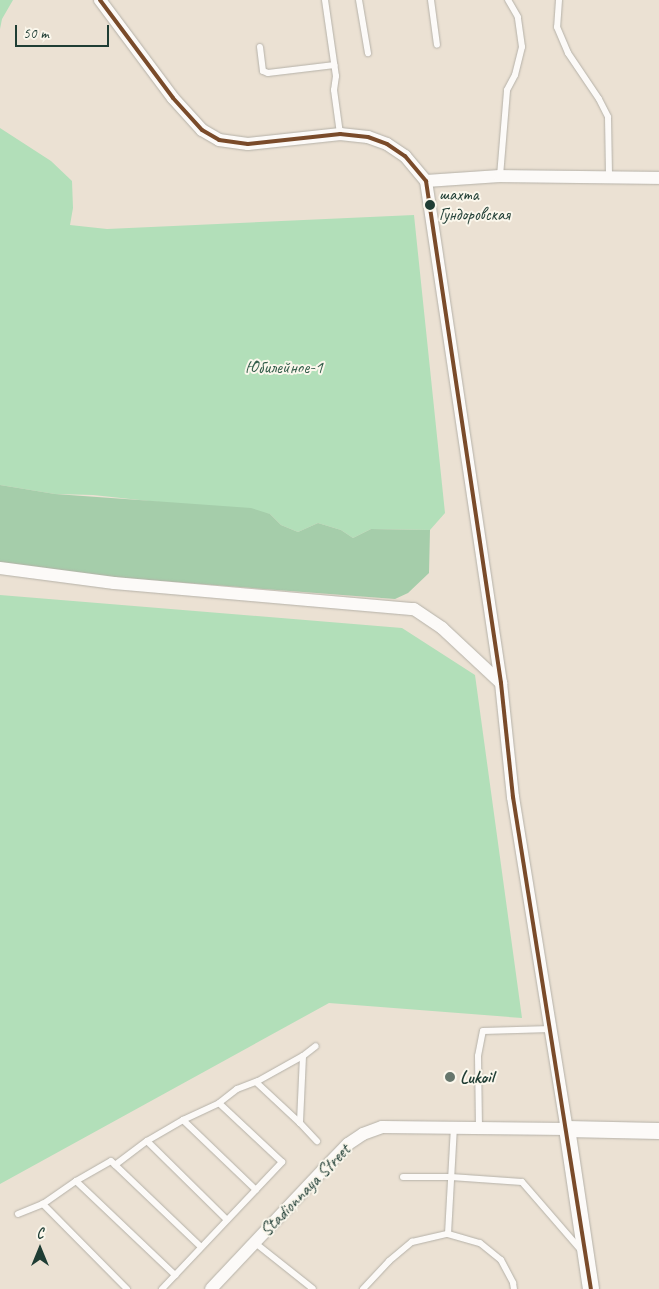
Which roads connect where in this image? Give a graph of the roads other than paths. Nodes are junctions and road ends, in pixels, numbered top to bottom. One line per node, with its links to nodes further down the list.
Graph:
1 (100, 0): 11 (street)
2 (325, 0): 10 (lane)
3 (359, 0): 9 (lane)
4 (431, 0): 7 (lane)
5 (508, 0): 12 (lane)
6 (559, 0): 13 (lane)
7 (438, 45)
8 (260, 47): 10 (lane)
9 (368, 53)
10 (335, 65): 11 (lane)
11 (340, 134): 15 (street)
12 (500, 176): 13 (street); 15 (street)
13 (609, 177): 14 (street)
14 (659, 178)
15 (426, 180): 17 (street)
16 (0, 568): 17 (street)
17 (501, 683): 18 (street)
18 (551, 1029): 26 (lane); 27 (street)
19 (316, 1046): 20 (lane)
20 (303, 1056): 21 (lane); 24 (lane)
21 (256, 1082): 22 (lane); 24 (lane)
22 (220, 1103): 23 (lane); 35 (lane)
23 (183, 1120): 29 (lane); 35 (lane)
24 (300, 1123): 30 (lane)
25 (454, 1127): 26 (street, Stadionnaya Street); 33 (lane); 40 (street, Stadionnaya Street)
26 (479, 1128): 27 (street, Stadionnaya Street)
27 (567, 1130): 28 (street); 42 (street)
28 (659, 1131)
29 (147, 1141): 31 (lane); 38 (lane)
30 (317, 1141)
31 (115, 1165): 34 (lane); 41 (lane)
32 (404, 1176): 33 (lane)
33 (451, 1176): 39 (lane); 42 (lane)
34 (76, 1181): 36 (lane); 43 (lane)
35 (256, 1190): 38 (lane)
36 (43, 1204): 37 (lane); 44 (lane)
37 (18, 1214)
38 (227, 1220): 41 (lane)
39 (448, 1234): 48 (lane); 49 (lane)
40 (254, 1242): 46 (street, Stadionnaya Street); 47 (lane)
41 (201, 1247): 43 (lane)
42 (586, 1256): 50 (street)
43 (175, 1275): 45 (lane)
44 (127, 1289)
45 (162, 1289)
46 (212, 1289)
47 (314, 1289)
48 (363, 1289)
49 (514, 1289)
50 (591, 1289)

